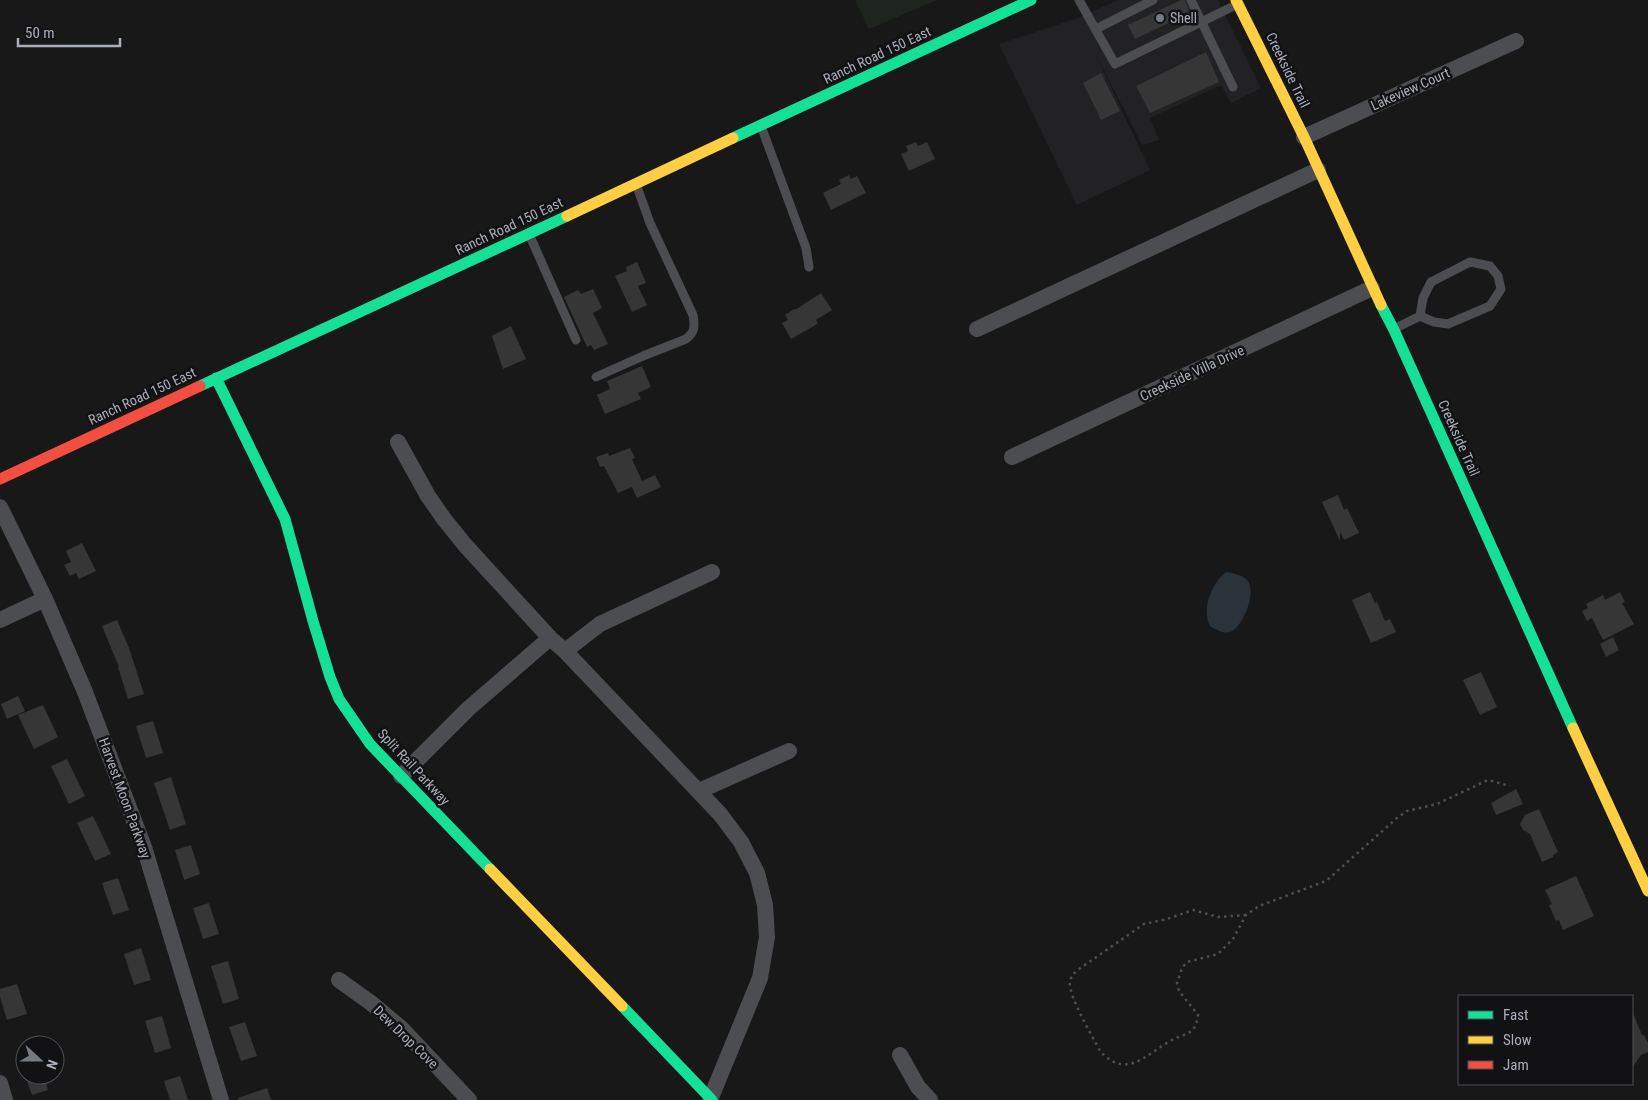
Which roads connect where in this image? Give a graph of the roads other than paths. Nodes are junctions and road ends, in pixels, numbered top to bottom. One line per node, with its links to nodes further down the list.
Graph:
1 (1031, 0): 10 (street, Ranch Road 150 East)
2 (1079, 0): 7 (lane)
3 (1154, 0): 7 (lane)
4 (1191, 0): 6 (lane)
5 (1237, 2): 6 (lane); 11 (street, Creekside Trail)
6 (1201, 22): 7 (lane); 9 (lane)
7 (1096, 29)
8 (1516, 41): 11 (street, Lakeview Court)
9 (1233, 87)
10 (761, 126): 13 (street, Ranch Road 150 East); 15 (lane)
11 (1304, 137): 12 (street, Creekside Trail)
12 (1318, 170): 16 (street, Creekside Trail); 18 (street)
13 (636, 184): 14 (street, Ranch Road 150 East); 21 (lane)
14 (529, 234): 20 (lane); 22 (street, Ranch Road 150 East)
15 (809, 267)
16 (1372, 288): 19 (street, Creekside Trail); 24 (street, Creekside Villa Drive)
17 (1420, 316): 17 (lane); 19 (lane)
18 (977, 329)
19 (1394, 330): 35 (street, Creekside Trail)
20 (576, 340)
21 (596, 377)
22 (216, 378): 25 (street, Ranch Road 150 East); 33 (street, Split Rail Parkway)
23 (398, 442): 30 (street)
24 (1012, 458)
25 (0, 479)
26 (0, 507): 28 (street, Harvest Moon Parkway)
27 (712, 572): 31 (street)
28 (45, 599): 29 (street); 41 (street, Harvest Moon Parkway)
29 (0, 620)
30 (550, 638): 31 (street); 33 (street)
31 (565, 651): 34 (street)
32 (790, 751): 34 (street)
33 (401, 776): 39 (street, Split Rail Parkway)
34 (699, 791): 39 (street)
35 (1648, 891)
36 (338, 980): 42 (street, Dew Drop Cove)
37 (900, 1055): 43 (street)
38 (0, 1083): 40 (street)
39 (711, 1099)
40 (5, 1100)
41 (221, 1100)
42 (469, 1100)
43 (930, 1100)

